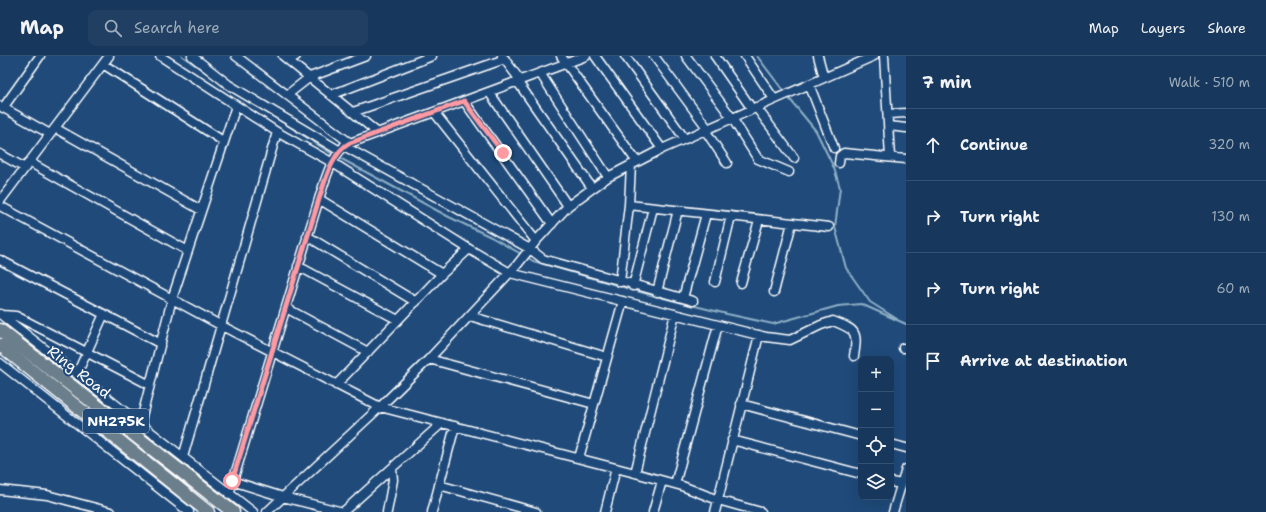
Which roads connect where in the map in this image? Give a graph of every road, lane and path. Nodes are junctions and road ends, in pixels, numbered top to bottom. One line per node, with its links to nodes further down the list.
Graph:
1 (40, 56): 34 (street)
2 (109, 56): 22 (street)
3 (160, 56): 33 (street)
4 (192, 56): 51 (street)
5 (236, 56): 30 (street)
6 (366, 56): 24 (street)
7 (432, 56): 29 (street)
8 (561, 56): 21 (street)
9 (586, 56): 21 (street)
10 (595, 56): 49 (street)
11 (625, 56): 47 (street)
12 (654, 56): 43 (street)
13 (686, 56): 40 (street)
14 (715, 56): 35 (street)
15 (745, 56): 31 (street)
16 (818, 56): 25 (street)
17 (874, 56): 25 (street)
18 (884, 56): 39 (street)
19 (290, 57): 24 (street)
20 (504, 57): 26 (street); 36 (street)
21 (566, 63): 23 (street); 56 (street)
22 (103, 64): 44 (street); 48 (street)
23 (540, 73): 26 (street); 61 (street)
24 (310, 77): 29 (street); 30 (street)
25 (824, 78): 27 (street)
26 (519, 81): 28 (street); 62 (street)
27 (810, 84): 31 (street); 50 (street)
28 (489, 92): 32 (street); 67 (street)
29 (331, 94): 36 (street)
30 (287, 95): 51 (street)
31 (776, 98): 35 (street)
32 (464, 101): 37 (street); 75 (street)
33 (236, 106): 45 (street); 48 (street)
34 (1, 107): 44 (street)
35 (754, 108): 40 (street); 54 (street)
36 (352, 112): 46 (street)
37 (434, 112): 46 (street); 78 (street)
38 (906, 112): 39 (street)
39 (888, 114): 41 (street)
40 (732, 118): 43 (street); 60 (street)
41 (889, 126): 42 (street); 53 (street)
42 (906, 128)
43 (707, 130): 47 (street); 57 (street)
44 (52, 131): 59 (street); 69 (street)
45 (277, 132): 51 (street); 104 (street)
46 (378, 133): 51 (street)
47 (685, 139): 49 (street)
48 (223, 141): 69 (street)
49 (662, 148): 56 (street)
50 (834, 148)
51 (340, 153): 63 (street); 79 (street); 81 (street)
52 (0, 154): 59 (street)
53 (890, 157): 55 (street); 58 (street)
54 (794, 158)
55 (906, 159)
56 (634, 163): 61 (street); 65 (street)
57 (727, 163)
58 (839, 163)
59 (27, 165): 64 (street); 80 (street)
60 (789, 172)
61 (608, 177): 62 (street)
62 (592, 188): 67 (street)
63 (319, 199): 77 (street); 85 (street)
64 (0, 201)
65 (629, 205): 68 (street); 86 (street)
66 (0, 206): 93 (street)
67 (568, 206): 75 (street)
68 (653, 208): 70 (street); 89 (street)
69 (201, 210): 80 (street)
70 (678, 210): 71 (street); 90 (street)
71 (706, 214): 72 (street); 92 (street)
72 (731, 216): 73 (street); 87 (street)
73 (759, 220): 74 (street); 88 (street)
74 (792, 223): 76 (street); 91 (street)
75 (552, 224): 78 (street)
76 (829, 227)
77 (307, 236): 83 (street); 96 (street)
78 (536, 241): 81 (street)
79 (469, 249): 84 (street); 85 (street)
80 (188, 251): 93 (street)
81 (528, 251): 84 (street); 86 (street)
82 (0, 260): 99 (street)
83 (298, 266): 97 (street); 102 (street)
84 (510, 273): 94 (street); 101 (street)
85 (442, 274): 96 (street)
86 (620, 282): 89 (street)
87 (715, 282)
88 (740, 283)
89 (633, 286): 90 (street)
90 (657, 292): 92 (street)
91 (774, 292)
92 (683, 298): 95 (street)
93 (172, 299): 104 (street); 107 (street)
94 (623, 300): 100 (street); 113 (street)
95 (693, 301)
96 (416, 302): 102 (street)
97 (286, 308): 110 (street); 111 (street)
98 (1, 314): 109 (street); 116 (street)
99 (104, 314): 107 (street); 109 (street)
100 (675, 314): 103 (street); 134 (street)
101 (470, 316): 113 (street); 114 (street)
102 (398, 320): 111 (street)
103 (718, 325): 106 (street); 139 (street)
104 (222, 326): 110 (street); 129 (street)
105 (0, 330): 149 (highway, Ring Road / NH275K)
106 (759, 335): 112 (street); 120 (street)
107 (161, 344): 118 (street)
108 (0, 345): 148 (highway, Ring Road / NH275K)
109 (87, 352): 116 (street); 118 (street)
110 (272, 352): 117 (street); 136 (street)
111 (368, 352): 117 (street)
112 (854, 356)
113 (607, 357): 119 (street)
114 (429, 359): 119 (street); 121 (street)
115 (0, 363): 147 (street)
116 (77, 374): 123 (street)
117 (336, 385): 121 (street)
118 (150, 386): 123 (street)
119 (594, 404): 130 (street)
120 (741, 404): 125 (street); 126 (street)
121 (380, 407): 122 (street); 144 (street)
122 (442, 423): 124 (street); 132 (street)
123 (140, 424): 129 (street)
124 (455, 426): 130 (street); 141 (street)
125 (858, 435)
126 (732, 440): 135 (street); 145 (street)
127 (894, 445): 128 (street)
128 (906, 448)
129 (183, 457): 143 (street)
130 (579, 458): 131 (street)
131 (616, 468): 134 (street); 156 (street)
132 (392, 469): 152 (street); 153 (street)
133 (906, 469): 140 (street)
134 (635, 473): 137 (street)
135 (858, 473)
136 (232, 481): 143 (street); 144 (street)
137 (662, 481): 139 (street); 157 (street)
138 (894, 483): 140 (street)
139 (675, 484): 145 (street)
140 (901, 484): 160 (street)
141 (439, 485): 154 (street); 155 (street)
142 (0, 490): 146 (street)
143 (229, 494): 150 (street)
144 (283, 497): 151 (street); 152 (street)
145 (718, 500): 158 (street); 159 (street)
146 (111, 512)
147 (189, 512)
148 (208, 512)
149 (233, 512)
150 (253, 512)
151 (267, 512)
152 (343, 512)
153 (387, 512)
154 (432, 512)
155 (536, 512)
156 (604, 512)
157 (653, 512)
158 (715, 512)
159 (761, 512)
160 (893, 512)

